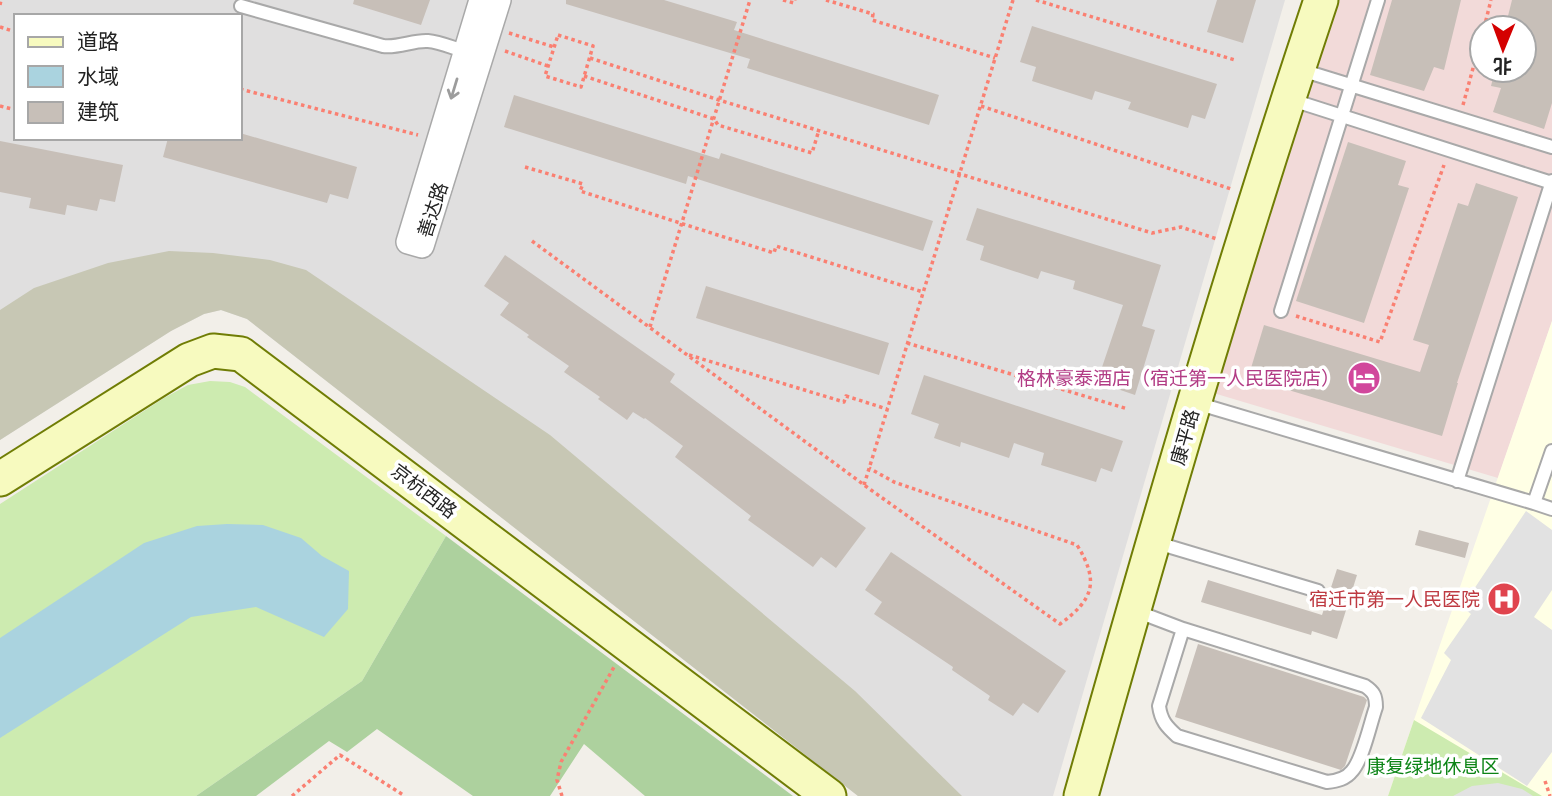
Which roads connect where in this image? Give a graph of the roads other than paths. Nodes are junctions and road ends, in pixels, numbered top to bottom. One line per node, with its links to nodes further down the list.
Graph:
1 (481, 0): 6 (street, 善达路)
2 (499, 0): 6 (street, 善达路)
3 (1321, 0): 7 (street, 康平路)
4 (1378, 0): 8 (lane)
5 (241, 6): 6 (lane)
6 (481, 45): 6 (street, 善达路, one-way to 6)
7 (1294, 83): 8 (lane); 9 (lane); 13 (street, 康平路)
8 (1351, 85): 9 (lane); 10 (lane)
9 (1342, 116): 11 (lane); 12 (lane)
10 (1552, 147)
11 (1552, 182): 16 (lane)
12 (1281, 311)
13 (1195, 403): 16 (lane); 19 (street, 康平路)
14 (1552, 450): 17 (lane)
15 (0, 479): 23 (street, 京杭西路)
16 (1457, 481): 17 (lane)
17 (1534, 503): 18 (lane)
18 (1552, 509)
19 (1154, 541): 20 (lane); 21 (street, 康平路)
20 (1318, 591)
21 (1133, 610): 22 (lane); 24 (street, 康平路)
22 (1183, 629): 22 (lane)
23 (829, 796)
24 (1081, 796)

